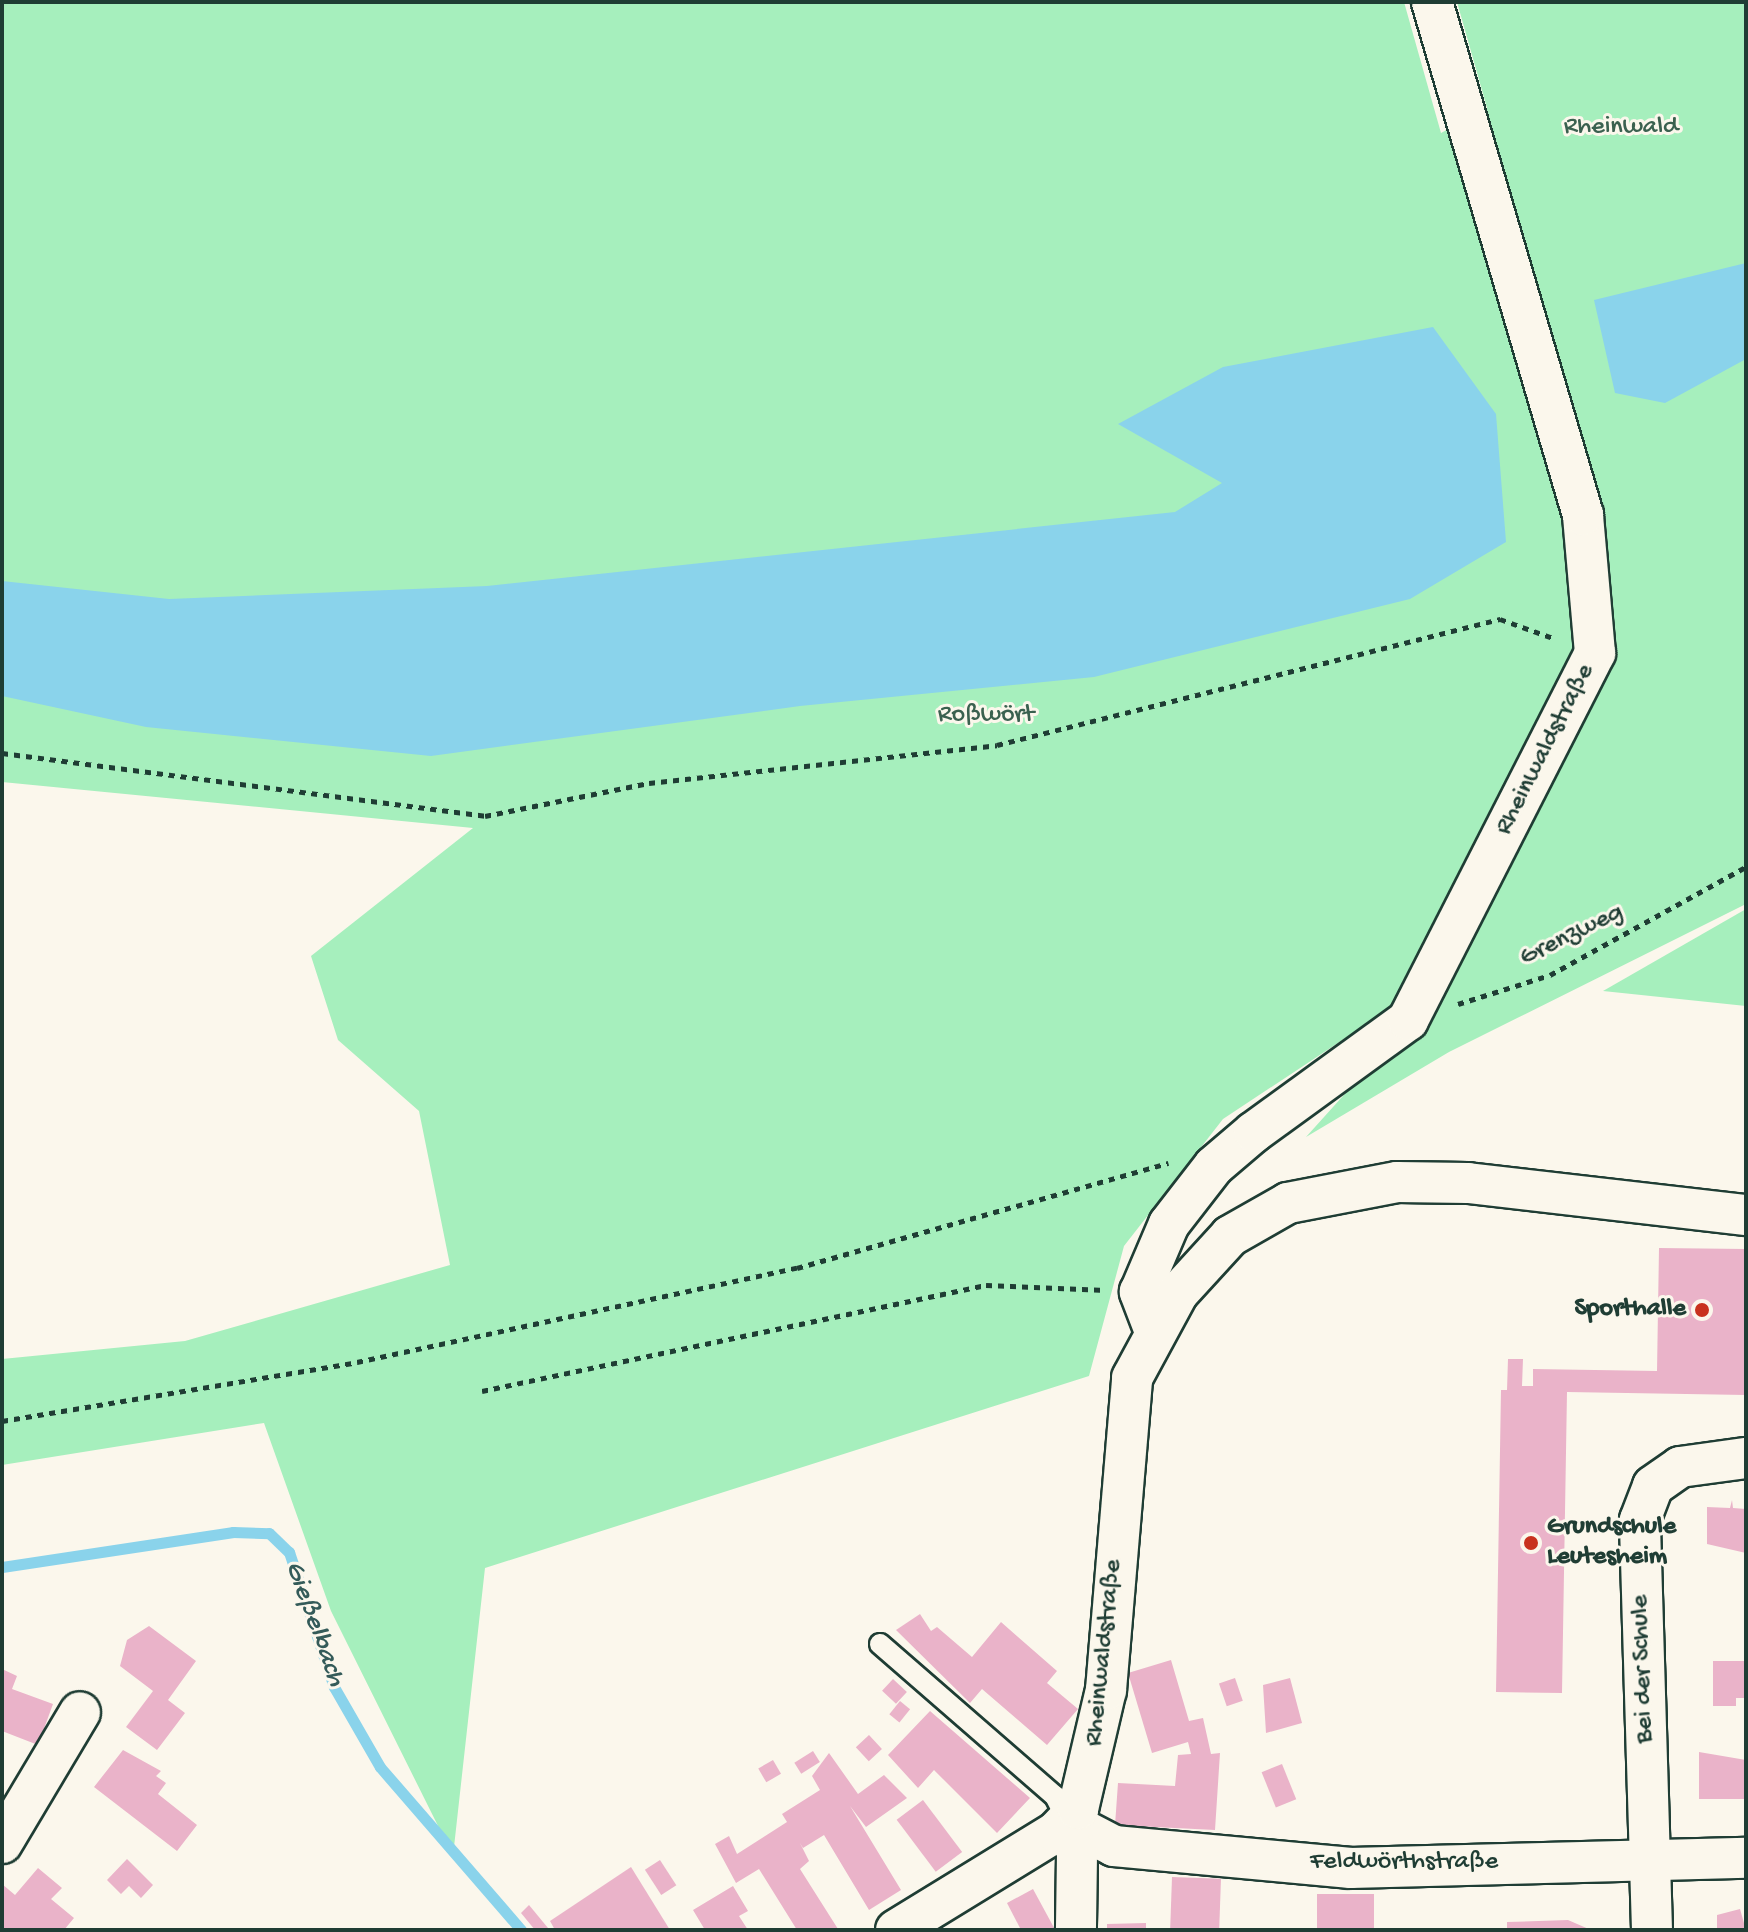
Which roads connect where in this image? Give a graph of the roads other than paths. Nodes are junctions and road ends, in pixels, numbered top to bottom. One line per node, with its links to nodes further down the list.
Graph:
1 (1432, 2): 3 (street, Rheinwaldstraße)
2 (1746, 1215): 3 (street, Rheinwaldstraße)
3 (1154, 1329): 7 (street, Rheinwaldstraße)
4 (1746, 1458): 10 (street, Bei der Schule)
5 (880, 1644): 7 (lane)
6 (80, 1712): 8 (street)
7 (1068, 1822): 10 (street, Feldwörthstraße); 11 (street); 12 (street)
8 (2, 1843)
9 (1746, 1858): 10 (street, Feldwörthstraße)
10 (1651, 1859): 13 (street, Bei der Schule)
11 (896, 1930)
12 (1076, 1930)
13 (1652, 1930)

